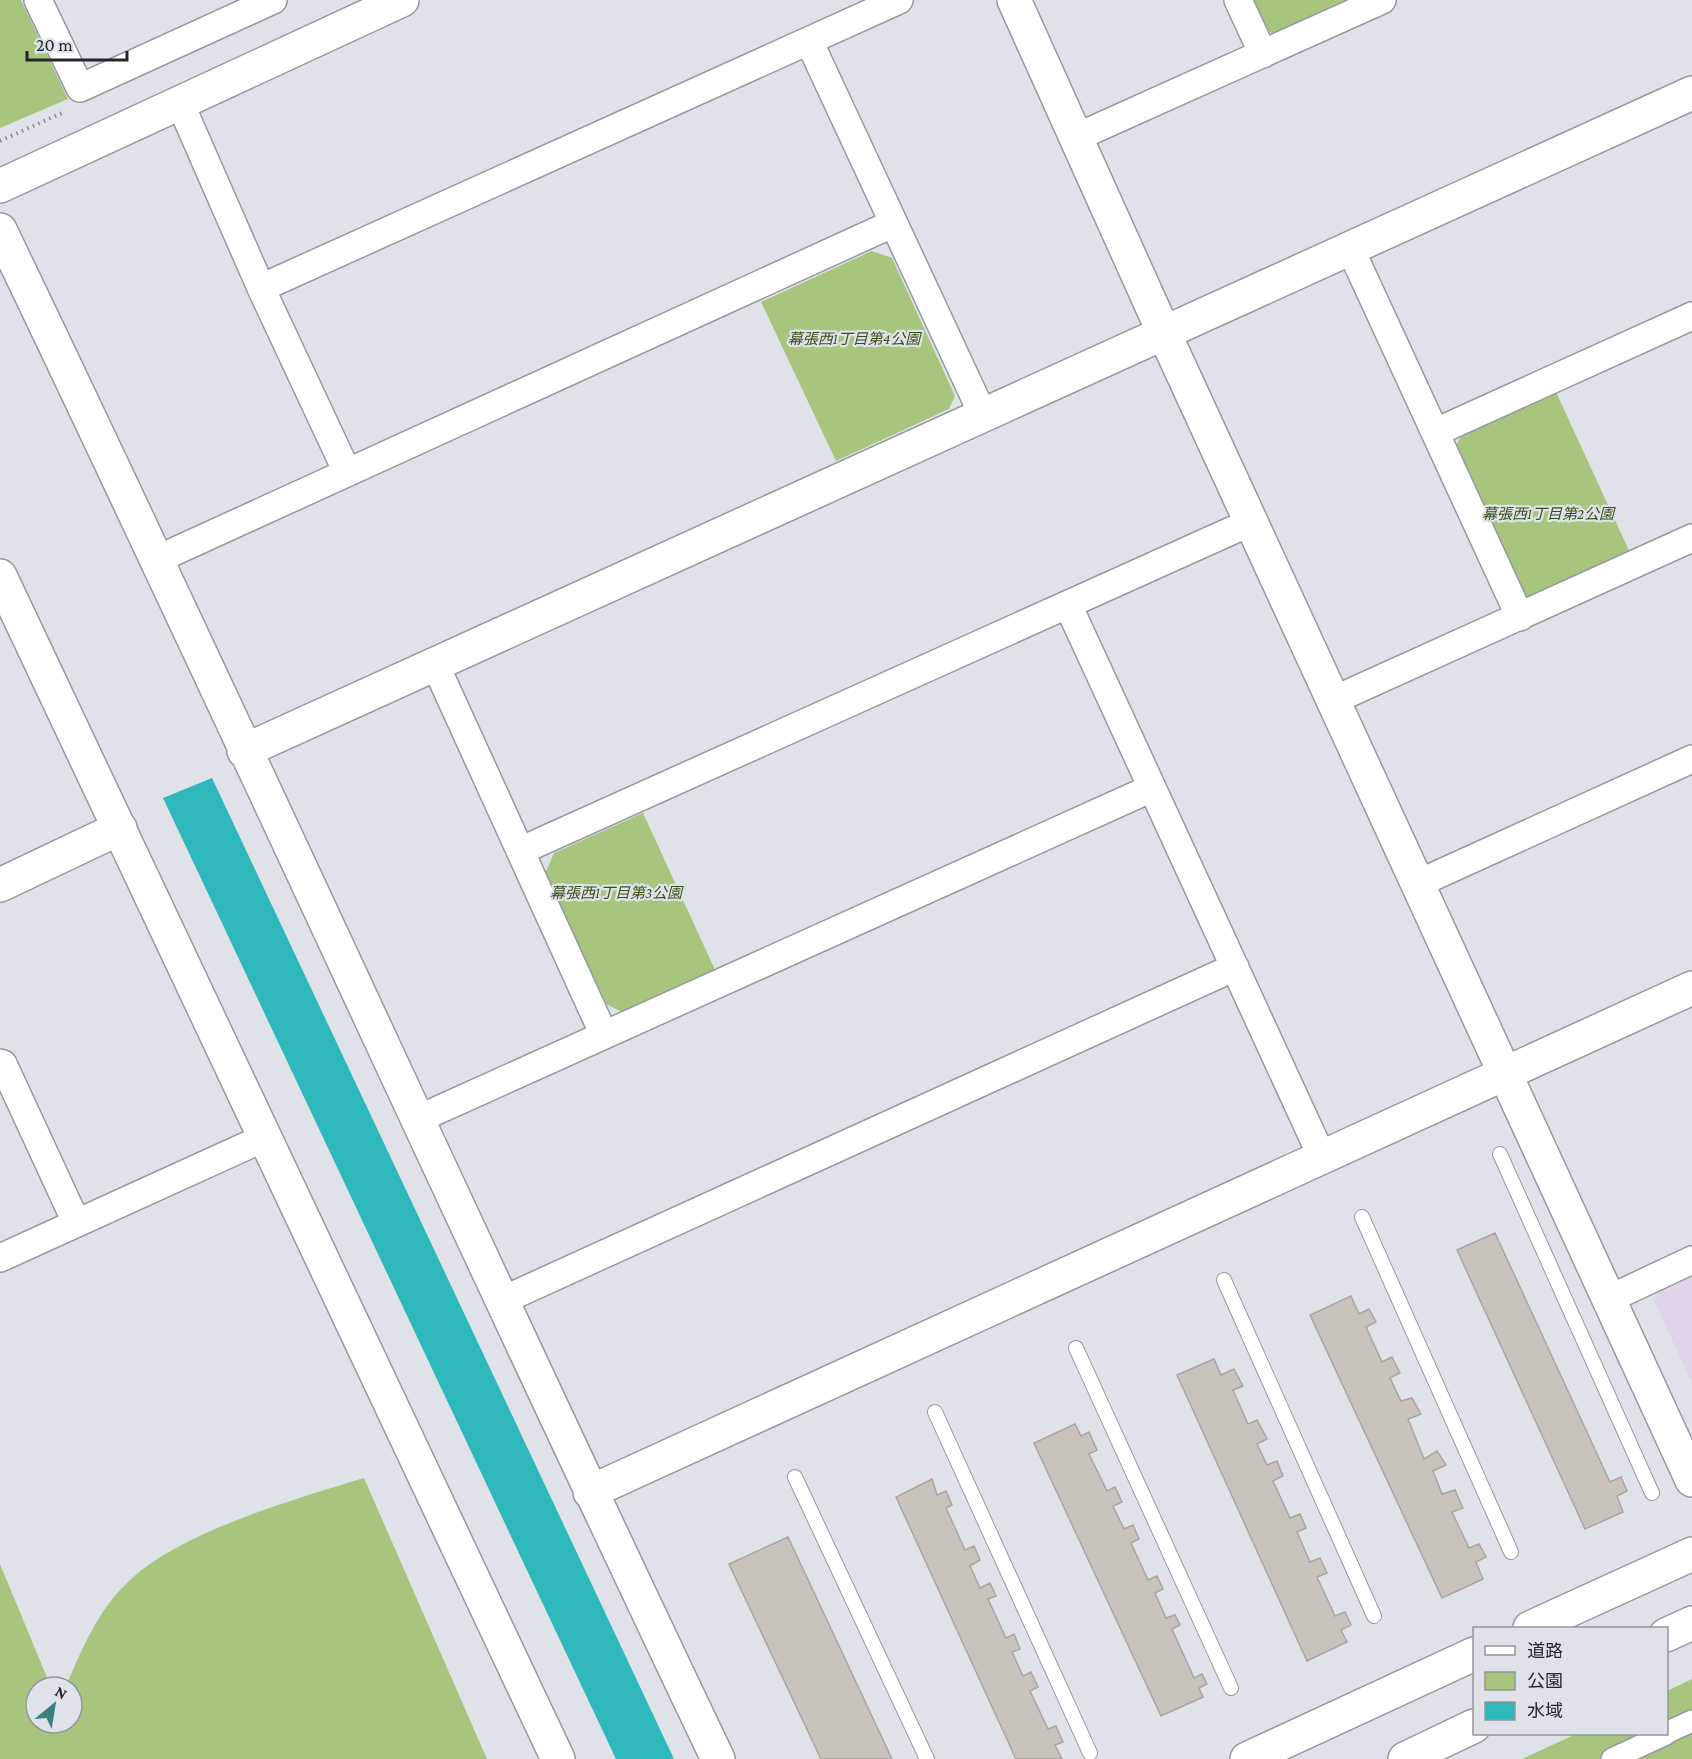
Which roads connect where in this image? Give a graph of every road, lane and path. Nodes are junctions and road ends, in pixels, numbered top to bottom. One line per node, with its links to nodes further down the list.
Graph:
1 (38, 0): 10 (street)
2 (273, 0): 10 (street)
3 (402, 0): 12 (street)
4 (899, 0): 8 (street)
5 (1014, 0): 13 (street)
6 (1238, 0): 9 (street)
7 (1382, 0): 9 (street)
8 (809, 41): 16 (street); 19 (street)
9 (1263, 54): 13 (street)
10 (80, 88): 14 (path)
11 (1692, 93): 18 (street)
12 (180, 103): 15 (street); 19 (street)
13 (1077, 137): 21 (street)
14 (0, 141)
15 (0, 186)
16 (892, 224): 22 (street); 24 (street)
17 (0, 230): 27 (street)
18 (1350, 248): 21 (street); 23 (street)
19 (261, 288): 24 (street)
20 (1692, 316): 23 (street)
21 (1164, 333): 22 (street); 25 (street)
22 (982, 415): 31 (street)
23 (1436, 432): 30 (street)
24 (347, 472): 27 (street)
25 (1251, 522): 29 (street); 32 (street)
26 (1692, 538): 30 (street)
27 (158, 559): 33 (street)
28 (0, 576): 36 (street)
29 (1068, 605): 35 (street); 37 (street)
30 (1520, 617): 32 (street)
31 (435, 664): 33 (street); 37 (street)
32 (1334, 700): 38 (street)
33 (244, 751): 45 (street)
34 (1692, 759): 38 (street)
35 (1152, 788): 40 (street); 42 (street)
36 (120, 828): 39 (street); 46 (street)
37 (520, 851): 42 (street)
38 (1417, 884): 44 (street)
39 (0, 885)
40 (1235, 967): 48 (street); 55 (street)
41 (1692, 988): 44 (street)
42 (604, 1035): 45 (street)
43 (0, 1063): 50 (street)
44 (1504, 1073): 48 (street); 54 (street)
45 (416, 1120): 55 (street)
46 (266, 1137): 50 (street); 75 (street)
47 (1500, 1154): 61 (lane)
48 (1322, 1157): 60 (street)
49 (1362, 1217): 62 (lane)
50 (76, 1222): 51 (street)
51 (0, 1258)
52 (1692, 1260): 54 (street)
53 (1224, 1281): 64 (lane)
54 (1609, 1299): 59 (street)
55 (501, 1301): 60 (street)
56 (1076, 1348): 69 (lane)
57 (935, 1412): 74 (lane)
58 (795, 1476): 77 (lane)
59 (1692, 1480)
60 (590, 1492): 76 (street)
61 (1652, 1493)
62 (1511, 1552)
63 (1692, 1554): 66 (street)
64 (1374, 1616)
65 (1692, 1623): 67 (street)
66 (1534, 1627)
67 (1668, 1634)
68 (1473, 1654): 78 (street)
69 (1231, 1688)
70 (1692, 1721): 72 (street)
71 (1473, 1726): 79 (street)
72 (1668, 1732)
73 (1662, 1735): 80 (street)
74 (1090, 1753)
75 (558, 1759)
76 (718, 1759)
77 (927, 1759)
78 (1248, 1759)
79 (1405, 1759)
80 (1612, 1759)

